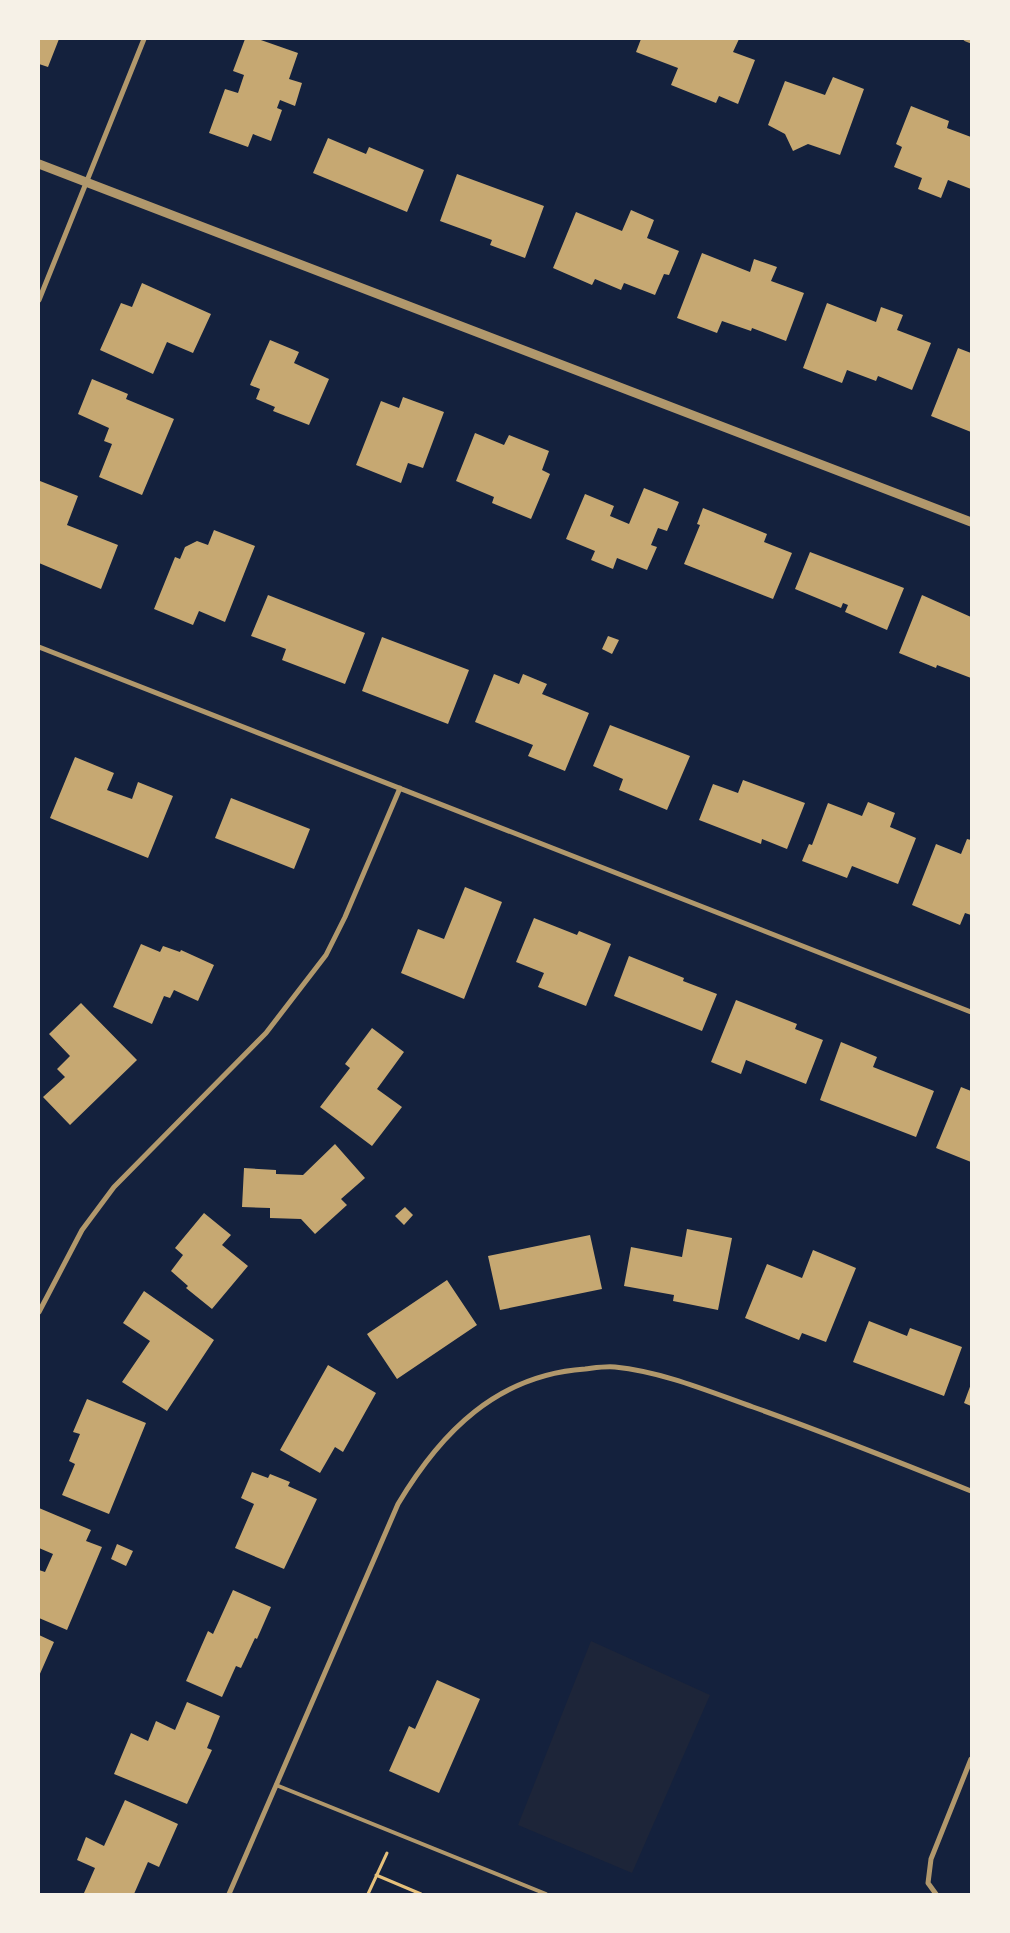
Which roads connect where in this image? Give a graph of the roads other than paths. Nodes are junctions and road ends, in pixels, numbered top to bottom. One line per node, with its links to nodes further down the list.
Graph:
1 (144, 39): 5 (street)
2 (966, 39): 3 (street)
3 (971, 41)
4 (39, 164): 5 (street)
5 (87, 183): 6 (street); 7 (street)
6 (39, 300)
7 (971, 522)
8 (39, 647): 9 (street)
9 (400, 788): 10 (street); 11 (street)
10 (971, 1012)
11 (39, 1312)
12 (971, 1491): 14 (street)
13 (971, 1759): 17 (street)
14 (276, 1785): 15 (street); 16 (lane)
15 (229, 1894)
16 (546, 1894)
17 (936, 1894)

